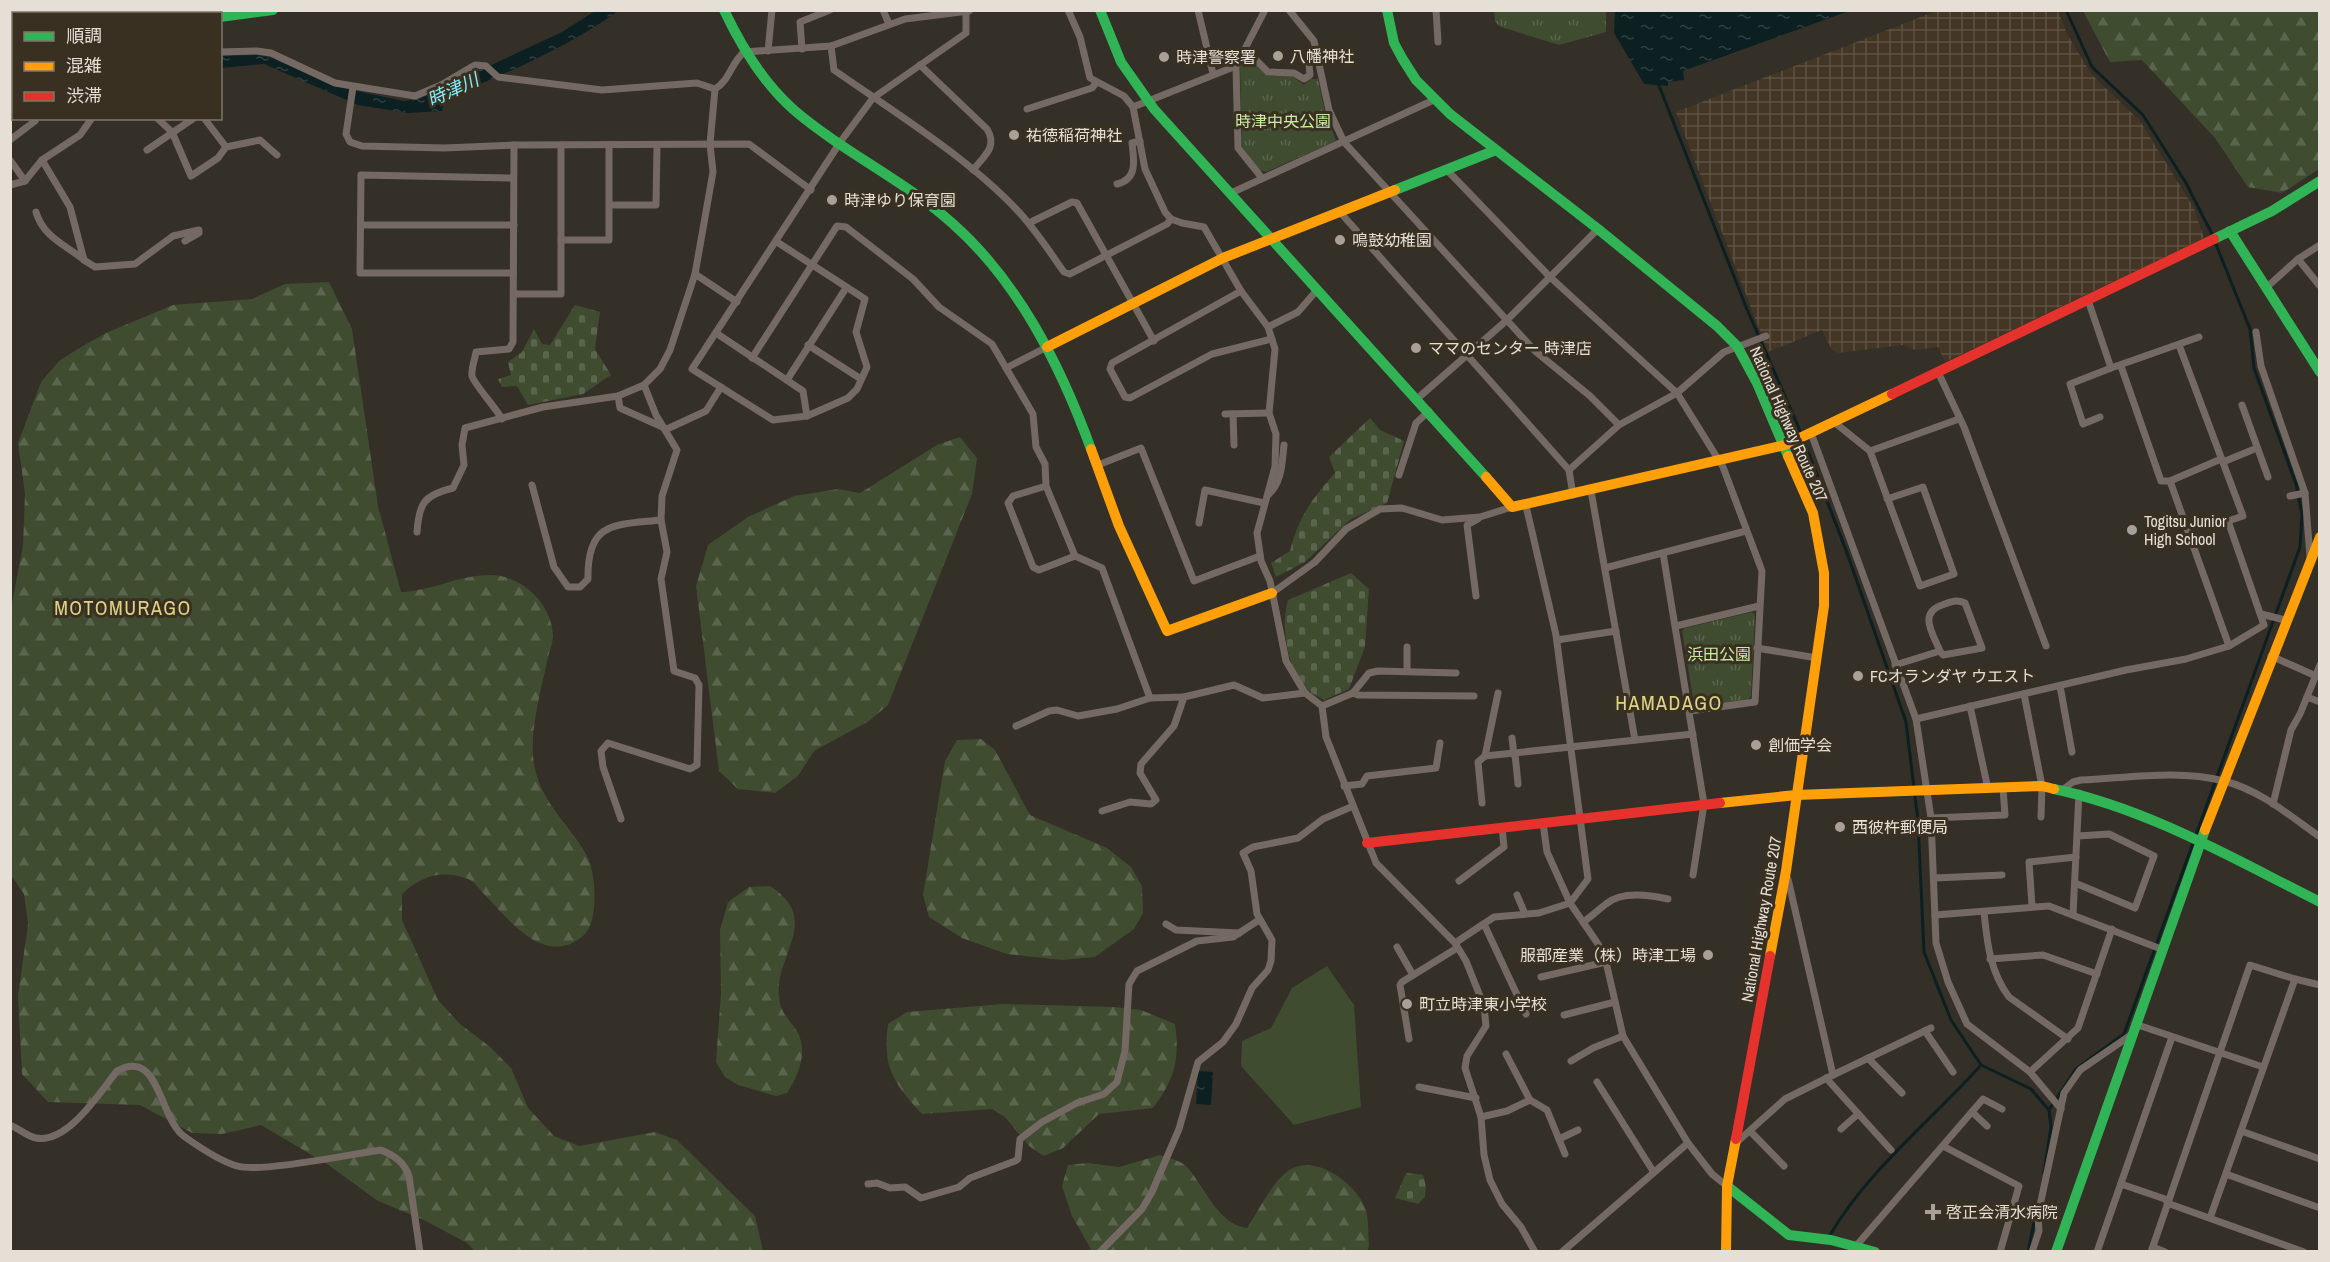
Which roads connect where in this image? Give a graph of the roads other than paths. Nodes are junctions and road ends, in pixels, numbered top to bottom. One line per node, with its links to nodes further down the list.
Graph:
1 (273, 10): 14 (main road)
2 (724, 10): 21 (main road)
3 (772, 10): 19 (street)
4 (830, 10): 18 (street)
5 (883, 10): 15 (street)
6 (1068, 10): 27 (street)
7 (1100, 10): 32 (main road)
8 (1198, 10): 26 (street)
9 (1265, 10): 22 (street)
10 (1387, 10): 31 (main road, National Highway Route 207)
11 (1436, 10): 16 (street)
12 (967, 11): 15 (street); 23 (street)
13 (1292, 11): 44 (street)
14 (222, 17)
15 (889, 24): 17 (street)
16 (1438, 42)
17 (831, 46): 18 (street); 30 (street)
18 (802, 49): 19 (street)
19 (768, 51): 21 (street)
20 (222, 52): 28 (street)
21 (744, 52): 29 (street); 42 (main road)
22 (1242, 54): 24 (street); 25 (street)
23 (920, 64): 30 (street); 57 (street)
24 (1309, 65)
25 (1236, 66): 26 (street); 59 (street)
26 (1213, 74): 32 (street)
27 (1096, 83): 33 (street); 34 (street)
28 (353, 88): 29 (street); 47 (street)
29 (715, 89): 46 (street)
30 (873, 98): 42 (street); 57 (street)
31 (1436, 99): 44 (street); 52 (main road, National Highway Route 207)
32 (1148, 101): 33 (street); 66 (main road)
33 (1133, 108): 43 (street)
34 (1027, 109)
35 (91, 120): 55 (street)
36 (159, 120): 40 (street)
37 (191, 120): 40 (street)
38 (205, 120): 50 (street)
39 (35, 122): 41 (street)
40 (172, 132): 50 (street); 51 (street)
41 (10, 140)
42 (841, 141): 64 (street); 109 (main road)
43 (1140, 141): 62 (street); 70 (street)
44 (1344, 142): 59 (street); 65 (street)
45 (561, 144): 47 (street); 48 (street); 77 (street)
46 (710, 144): 49 (street); 64 (street); 87 (street)
47 (514, 145): 58 (street)
48 (609, 145): 49 (street); 67 (street)
49 (657, 145): 67 (street)
50 (225, 147): 53 (street)
51 (147, 150)
52 (1496, 150): 56 (main road); 74 (main road, National Highway Route 207)
53 (277, 155)
54 (10, 160): 60 (street)
55 (42, 160): 60 (street); 84 (street)
56 (1446, 169): 65 (main road); 88 (street)
57 (973, 170): 71 (street)
58 (513, 178): 72 (street); 73 (street)
59 (1262, 178): 66 (street)
60 (25, 181): 63 (street)
61 (2319, 181): 75 (main road)
62 (1117, 184)
63 (10, 185)
64 (811, 190): 79 (street)
65 (1390, 191): 68 (main road); 98 (street)
66 (1231, 193): 76 (main road)
67 (610, 205): 77 (street)
68 (1339, 211): 76 (main road); 110 (street)
69 (36, 212): 84 (street)
70 (1172, 219): 81 (street); 82 (street)
71 (1029, 223): 81 (street); 81 (street)
72 (361, 225): 73 (street); 86 (street)
73 (514, 225): 86 (street)
74 (1598, 229): 88 (street); 108 (main road, National Highway Route 207)
75 (2230, 231): 90 (main road); 95 (main road)
76 (1269, 238): 82 (main road); 92 (main road)
77 (561, 240): 94 (street)
78 (185, 241): 84 (street)
79 (777, 242): 85 (street); 96 (street)
80 (2319, 245): 83 (street)
81 (1106, 256): 97 (street)
82 (1223, 258): 93 (street); 97 (main road)
83 (2298, 259): 89 (street); 90 (street)
84 (84, 260)
85 (812, 266): 91 (street); 111 (street); 113 (street)
86 (513, 273): 94 (street)
87 (695, 274): 96 (street); 119 (street)
88 (1550, 277): 98 (street); 121 (street)
89 (2319, 285)
90 (2267, 287): 116 (main road)
91 (846, 288): 106 (street); 117 (street)
92 (1317, 290): 99 (street); 123 (main road)
93 (1241, 291): 99 (street); 105 (street)
94 (514, 294): 129 (street)
95 (2088, 300): 114 (street); 115 (main road)
96 (737, 302): 101 (street)
97 (1133, 303): 105 (street); 109 (main road)
98 (1507, 320): 110 (street); 132 (street)
99 (1268, 327): 104 (street)
100 (2256, 332): 150 (street)
101 (716, 333): 111 (street); 120 (street)
102 (1766, 336): 108 (street)
103 (2199, 337): 107 (street)
104 (1272, 339): 105 (street); 126 (street)
105 (1154, 341)
106 (808, 345): 117 (street); 118 (street)
107 (2179, 345): 112 (street); 141 (street)
108 (1737, 346): 121 (street); 135 (main road, National Highway Route 207)
109 (1047, 347): 113 (street); 142 (main road)
110 (1466, 356): 123 (street); 143 (street)
111 (752, 358): 118 (street)
112 (2121, 366): 114 (street); 146 (street)
113 (1006, 368): 148 (street)
114 (2111, 368): 128 (street)
115 (1938, 372): 130 (street); 131 (main road)
116 (2319, 372)
117 (861, 379): 127 (street)
118 (787, 381): 127 (street)
119 (644, 385): 122 (street); 133 (street)
120 (721, 387): 127 (street); 133 (street)
121 (1677, 393): 132 (street); 140 (street)
122 (618, 396): 129 (street); 133 (street)
123 (1418, 398): 125 (main road)
124 (2242, 405): 138 (street)
125 (1429, 411): 144 (street); 156 (main road)
126 (1269, 413): 136 (street); 154 (street)
127 (807, 416)
128 (2100, 417)
129 (502, 419): 161 (street)
130 (1959, 419): 139 (street); 176 (street)
131 (1834, 422): 134 (main road); 139 (street)
132 (1619, 425): 143 (street)
133 (667, 429): 158 (street)
134 (1812, 433): 135 (main road); 183 (street)
135 (1790, 442): 140 (main road); 182 (main road, National Highway Route 207)
136 (1233, 445)
137 (1284, 446): 154 (street)
138 (2257, 448): 141 (street); 145 (street)
139 (1870, 451): 153 (street)
140 (1719, 460): 149 (main road); 160 (street)
141 (2222, 460): 146 (street); 171 (street)
142 (1098, 465): 165 (street); 168 (main road)
143 (1569, 470): 151 (street)
144 (1399, 475)
145 (2268, 477)
146 (2170, 481): 177 (street)
147 (532, 485): 158 (street)
148 (1046, 486): 164 (street); 164 (street)
149 (1591, 491): 151 (main road); 167 (street)
150 (2306, 493): 152 (street); 166 (street)
151 (1573, 495): 155 (main road)
152 (2290, 496)
153 (1887, 499): 153 (street)
154 (1265, 500): 159 (street); 165 (street)
155 (1526, 506): 156 (main road); 175 (street)
156 (1512, 507): 157 (street)
157 (1480, 517): 168 (street); 169 (street)
158 (661, 520): 228 (street)
159 (1199, 523)
160 (1746, 531): 163 (street); 170 (street)
161 (417, 532)
162 (2319, 537): 166 (main road)
163 (1663, 553): 167 (street); 173 (street)
164 (1075, 556): 196 (street)
165 (1260, 556): 168 (street)
166 (2310, 560): 172 (main road)
167 (1605, 568): 174 (street)
168 (1272, 593): 189 (street)
169 (1476, 596)
170 (1759, 606): 173 (street); 179 (street)
171 (2260, 614): 172 (street); 177 (street)
172 (2285, 620): 181 (main road)
173 (1676, 626): 200 (street)
174 (1616, 631): 175 (street); 205 (street)
175 (1557, 640): 207 (street)
176 (2046, 646)
177 (2229, 646): 188 (street)
178 (1407, 647): 185 (street)
179 (1757, 648): 182 (street); 200 (street)
180 (1940, 651): 180 (street); 183 (street)
181 (2271, 656): 187 (street); 211 (main road)
182 (1817, 658): 220 (main road, National Highway Route 207)
183 (1895, 665): 201 (street)
184 (2319, 665): 187 (street)
185 (1407, 671): 186 (street); 190 (street)
186 (1456, 673)
187 (2316, 676): 195 (street)
188 (2060, 686): 192 (street); 208 (street)
189 (1305, 693): 194 (street); 198 (street)
190 (1353, 693): 193 (street); 198 (street)
191 (1498, 693): 210 (street)
192 (2024, 694): 199 (street); 214 (street)
193 (1474, 696)
194 (1184, 697): 196 (street); 225 (street)
195 (2307, 697): 197 (street); 223 (street)
196 (1150, 698): 202 (street)
197 (2319, 702)
198 (1322, 706): 213 (street)
199 (1970, 706): 201 (street); 216 (street)
200 (1690, 711): 203 (street)
201 (1916, 719): 217 (street)
202 (1016, 726)
203 (1694, 734): 205 (street); 222 (street)
204 (1512, 738): 209 (street)
205 (1635, 740): 207 (street)
206 (1440, 743): 213 (street)
207 (1571, 748): 209 (street); 229 (street)
208 (2072, 752)
209 (1514, 755): 210 (street); 212 (street)
210 (1485, 756): 221 (street)
211 (2223, 781): 218 (street); 223 (street); 234 (main road)
212 (1518, 784)
213 (1344, 786): 224 (street)
214 (2042, 786): 215 (main road); 218 (main road); 226 (street)
215 (2003, 788): 216 (main road); 227 (street)
216 (1988, 789): 217 (main road)
217 (1921, 790): 220 (main road); 227 (street)
218 (2062, 790): 219 (main road)
219 (2079, 793): 232 (street); 234 (main road)
220 (1796, 795): 222 (main road); 237 (main road, National Highway Route 207)
221 (1482, 803)
222 (1704, 804): 229 (main road); 239 (street)
223 (2273, 804): 233 (street)
224 (1352, 807): 235 (street); 252 (street)
225 (1102, 812)
226 (2041, 817)
227 (1931, 818): 240 (street)
228 (621, 819)
229 (1581, 819): 230 (main road); 246 (street)
230 (1543, 823): 231 (main road); 246 (street)
231 (1502, 828): 235 (main road); 241 (street)
232 (2078, 836): 236 (street); 242 (street)
233 (2319, 837)
234 (2195, 840): 245 (main road); 260 (main road)
235 (1367, 843): 258 (street)
236 (2076, 857): 242 (street); 247 (street)
237 (1786, 871): 283 (street); 302 (main road, National Highway Route 207)
238 (2002, 874): 240 (street)
239 (1693, 875)
240 (1935, 878): 251 (street)
241 (1459, 881)
242 (2075, 883): 250 (street)
243 (1517, 895): 249 (street)
244 (1668, 899): 253 (street)
245 (2319, 902)
246 (1570, 903): 249 (street); 253 (street)
247 (2032, 906): 248 (street); 250 (street)
248 (1984, 912): 251 (street); 261 (street)
249 (1526, 914): 255 (street)
250 (2073, 914): 256 (street)
251 (1935, 915): 282 (street)
252 (1259, 920): 257 (street); 320 (street)
253 (1584, 922): 262 (street)
254 (1166, 924): 257 (street)
255 (1484, 924): 258 (street); 269 (street)
256 (2112, 929): 260 (street); 263 (street)
257 (1239, 933): 310 (street)
258 (1456, 946): 264 (street); 287 (street)
259 (1397, 947): 264 (street)
260 (2160, 949): 271 (main road)
261 (1990, 959): 263 (street); 275 (street)
262 (1605, 962): 265 (street); 268 (street)
263 (2097, 974): 275 (street)
264 (1413, 975): 274 (street)
265 (1541, 977)
266 (2295, 979): 267 (street); 277 (street); 280 (street)
267 (2319, 985)
268 (1615, 1002): 270 (street); 272 (street)
269 (1526, 1014)
270 (1564, 1015)
271 (2133, 1030): 273 (street); 290 (street); 327 (main road)
272 (1623, 1036): 279 (street); 301 (street)
273 (2172, 1037): 277 (street); 311 (street)
274 (1409, 1039)
275 (2068, 1039): 282 (street)
276 (1506, 1054): 288 (street)
277 (2220, 1054): 280 (street); 313 (street)
278 (1868, 1058): 281 (street); 283 (street); 286 (street)
279 (1571, 1061)
280 (2263, 1067): 299 (street)
281 (1953, 1072)
282 (2030, 1072): 290 (street)
283 (1830, 1076): 292 (street); 298 (street)
284 (1597, 1082): 308 (street)
285 (1419, 1088): 287 (street)
286 (1902, 1093)
287 (1476, 1098): 293 (street)
288 (1530, 1100): 293 (street); 300 (street)
289 (2002, 1109): 291 (street)
290 (2061, 1109): 326 (street)
291 (1972, 1112): 295 (street); 303 (street)
292 (1858, 1114): 296 (street); 304 (street)
293 (1481, 1117): 321 (street)
294 (10, 1125): 319 (street)
295 (1987, 1126)
296 (1840, 1129)
297 (1578, 1130): 300 (street)
298 (1750, 1131): 302 (street); 307 (street)
299 (2241, 1131): 306 (street); 309 (street)
300 (1559, 1139): 305 (street)
301 (1688, 1143): 308 (street); 312 (street)
302 (1736, 1144): 312 (main road, National Highway Route 207)
303 (1943, 1146): 316 (street); 325 (street)
304 (1891, 1150)
305 (1565, 1154)
306 (2319, 1159)
307 (1784, 1166)
308 (1653, 1171): 322 (street)
309 (2226, 1174): 314 (street); 315 (street)
310 (868, 1184)
311 (2121, 1184): 313 (street); 328 (street)
312 (1726, 1186): 316 (main road); 323 (main road, National Highway Route 207)
313 (2168, 1202): 315 (street); 317 (street)
314 (2319, 1208)
315 (2210, 1218): 318 (street)
316 (1856, 1246): 324 (main road)
317 (2152, 1249): 329 (street)
318 (2287, 1249): 330 (street)
319 (420, 1251)
320 (1100, 1251)
321 (1535, 1251)
322 (1562, 1251)
323 (1726, 1251)
324 (1875, 1251)
325 (2000, 1251)
326 (2032, 1251)
327 (2056, 1251)
328 (2097, 1251)
329 (2165, 1251)
330 (2304, 1251)

